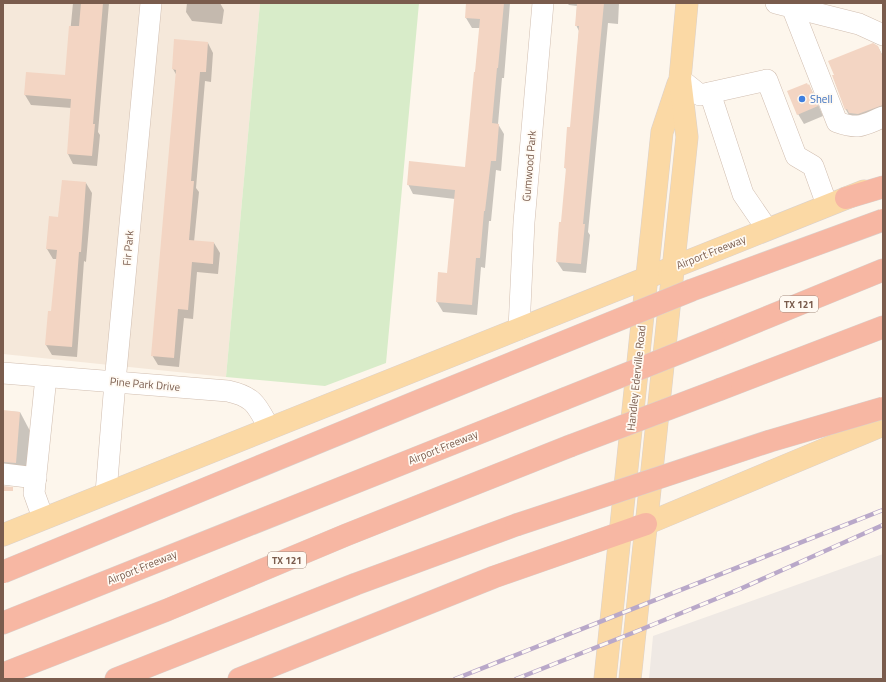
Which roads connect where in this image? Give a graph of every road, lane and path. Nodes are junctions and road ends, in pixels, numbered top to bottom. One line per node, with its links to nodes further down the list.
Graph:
1 (151, 3): 21 (street, Fir Park)
2 (543, 3): 18 (street, Gumwood Park)
3 (687, 3): 6 (main road, Handley Ederville Road)
4 (784, 5): 5 (street); 8 (street)
5 (883, 35)
6 (680, 79): 7 (street); 14 (main road, Handley Ederville Road); 16 (main road, Handley Ederville Road)
7 (710, 93): 11 (street); 13 (street)
8 (883, 117)
9 (883, 183): 11 (main road, Airport Freeway)
10 (883, 187): 11 (highway)
11 (836, 201): 13 (main road, Airport Freeway)
12 (883, 220): 32 (highway, bridge)
13 (767, 230): 14 (main road, Airport Freeway)
14 (673, 267): 16 (main road, Airport Freeway); 29 (main road, Handley Ederville Road)
15 (883, 270): 33 (highway, Airport Freeway / TX 121, bridge)
16 (647, 278): 18 (main road, Airport Freeway); 30 (main road, Handley Ederville Road)
17 (883, 327): 34 (highway, TX 121, bridge)
18 (519, 329): 24 (main road, Airport Freeway)
19 (3, 373): 20 (street, Pine Park Drive)
20 (46, 377): 21 (street, Pine Park Drive); 26 (street)
21 (115, 382): 24 (street, Pine Park Drive); 27 (street, Fir Park)
22 (883, 408): 35 (highway, bridge)
23 (883, 425): 29 (main road)
24 (269, 428): 27 (main road, Airport Freeway)
25 (3, 474): 26 (street)
26 (36, 478): 28 (street)
27 (106, 493): 28 (main road, Airport Freeway)
28 (43, 518): 31 (main road, Airport Freeway)
29 (646, 524): 30 (highway); 38 (main road, Handley Ederville Road)
30 (620, 533): 36 (highway); 37 (main road, Handley Ederville Road)
31 (3, 534)
32 (3, 572)
33 (3, 623)
34 (3, 674)
35 (116, 679)
36 (239, 679)
37 (605, 679)
38 (630, 679)

